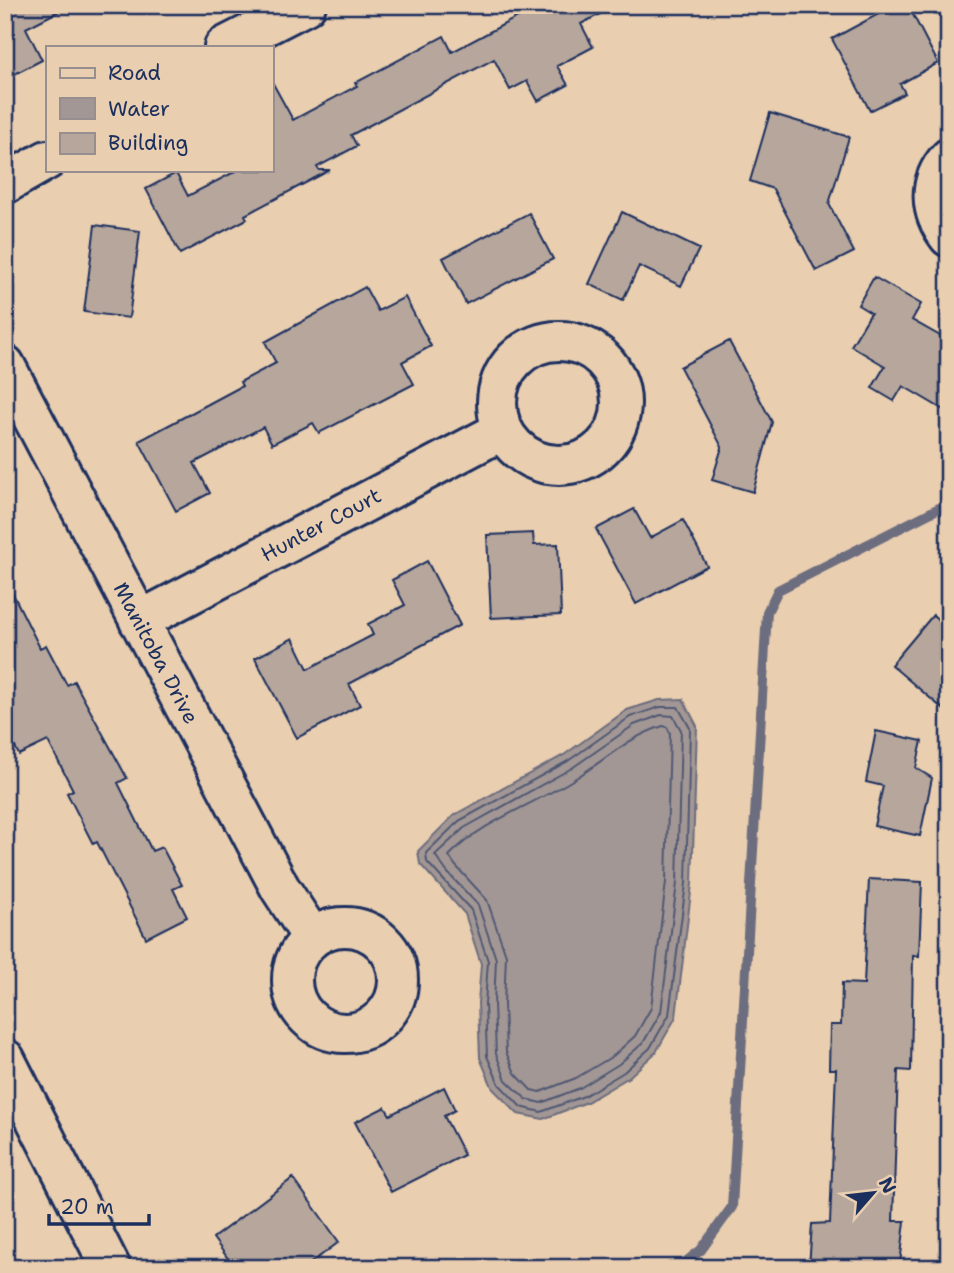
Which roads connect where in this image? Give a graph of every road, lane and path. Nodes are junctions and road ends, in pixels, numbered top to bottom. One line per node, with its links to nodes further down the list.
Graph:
1 (306, 5): 2 (street)
2 (226, 46)
3 (949, 158): 6 (street)
4 (46, 161): 5 (street)
5 (5, 184)
6 (949, 237)
7 (5, 365): 9 (street, Manitoba Drive)
8 (503, 430): 9 (street, Hunter Court)
9 (139, 621): 10 (street, Manitoba Drive)
10 (312, 937)
11 (5, 1059): 12 (street)
12 (102, 1265)

